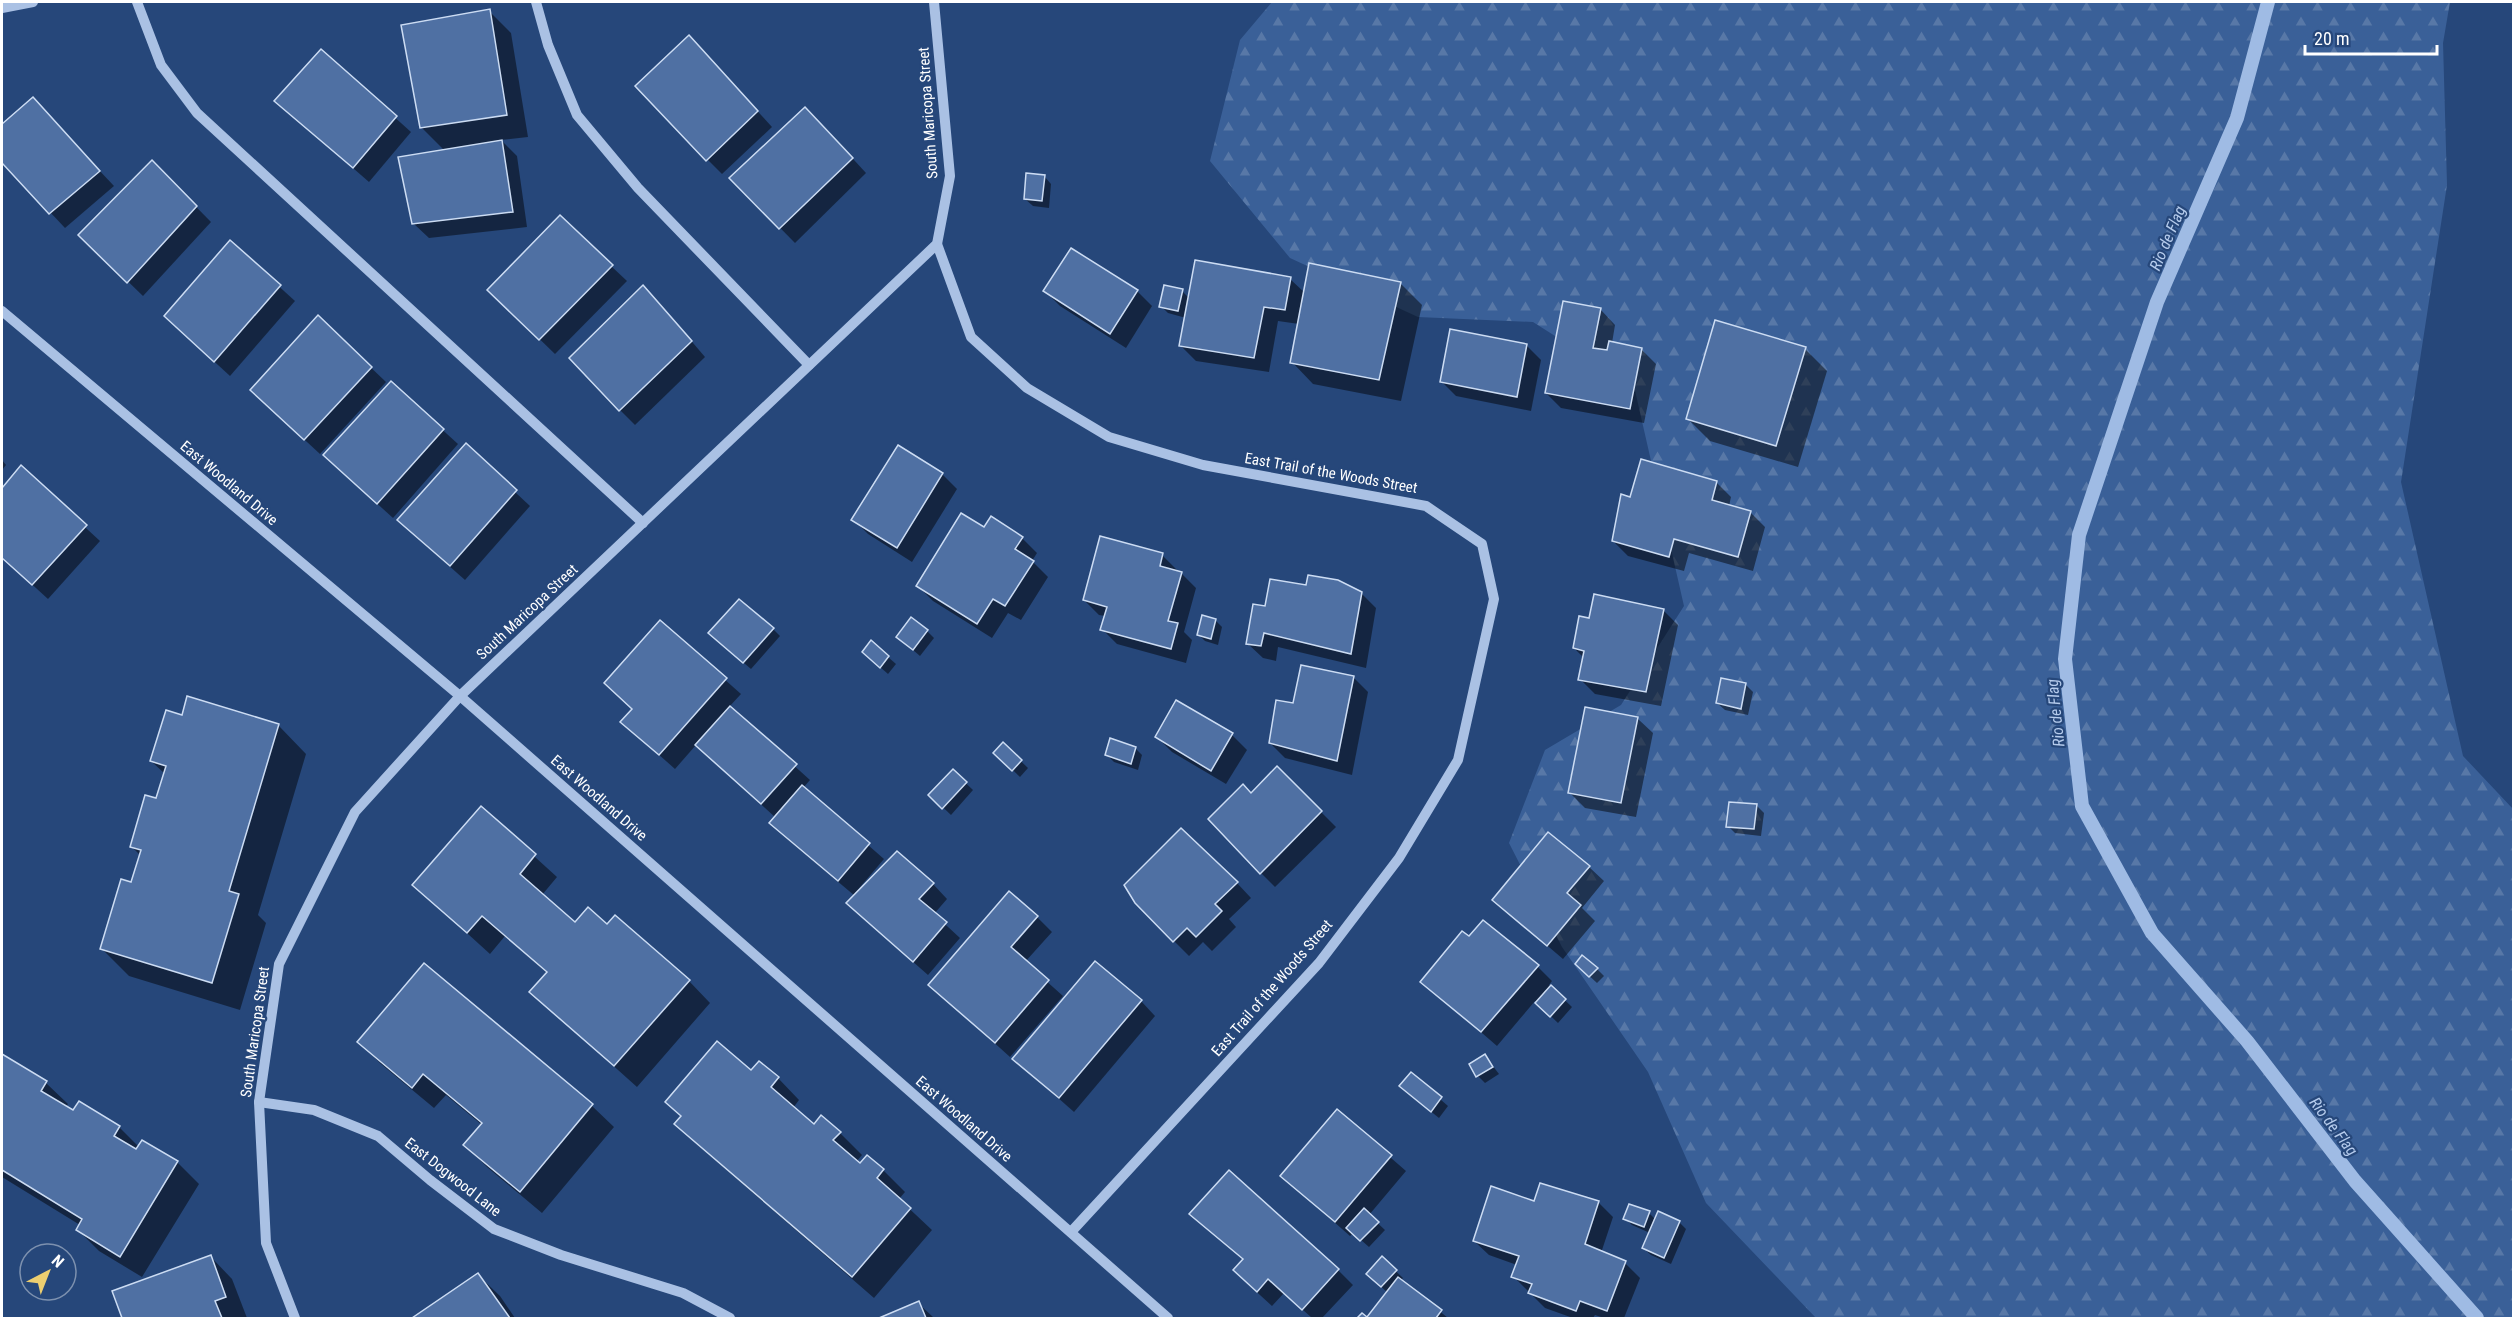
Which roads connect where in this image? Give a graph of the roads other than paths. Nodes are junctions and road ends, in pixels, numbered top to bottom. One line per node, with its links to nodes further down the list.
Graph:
1 (33, 2): 5 (street)
2 (136, 2): 9 (street)
3 (536, 2): 8 (street)
4 (934, 2): 6 (street, South Maricopa Street)
5 (2, 8)
6 (937, 244): 8 (street, South Maricopa Street); 12 (street, East Trail of the Woods Street)
7 (2, 310): 10 (street, East Woodland Drive)
8 (809, 365): 9 (street, South Maricopa Street)
9 (643, 523): 10 (street, South Maricopa Street)
10 (460, 696): 11 (street, South Maricopa Street); 12 (street, East Woodland Drive)
11 (259, 1102): 13 (street, South Maricopa Street); 14 (street, East Dogwood Lane)
12 (1071, 1232): 15 (street, East Woodland Drive)
13 (296, 1318)
14 (730, 1318)
15 (1168, 1318)

